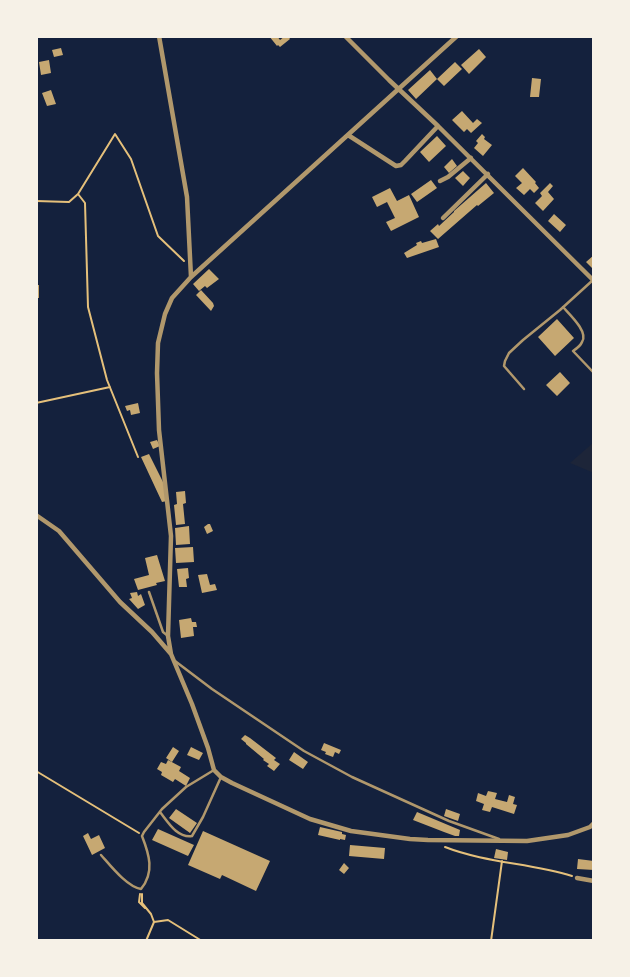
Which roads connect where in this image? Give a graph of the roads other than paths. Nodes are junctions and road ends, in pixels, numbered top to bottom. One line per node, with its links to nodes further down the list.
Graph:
1 (159, 36): 11 (street)
2 (345, 36): 4 (street)
3 (457, 36): 4 (street)
4 (399, 89): 5 (street); 6 (street)
5 (438, 126): 6 (street); 7 (street)
6 (348, 135): 11 (street)
7 (471, 158): 8 (street); 9 (street)
8 (488, 174): 10 (street); 12 (street)
9 (440, 181)
10 (443, 218)
11 (191, 276): 18 (street)
12 (593, 280): 13 (lane)
13 (563, 307): 14 (lane); 15 (lane)
14 (594, 373)
15 (524, 390)
16 (36, 515): 19 (street)
17 (149, 592): 18 (lane)
18 (168, 636): 19 (street)
19 (171, 654): 20 (street)
20 (174, 660): 21 (street); 25 (lane)
21 (214, 770): 22 (street); 23 (lane)
22 (221, 776): 23 (lane); 25 (street)
23 (160, 812): 26 (lane)
24 (594, 823): 25 (street)
25 (504, 841)
26 (100, 855)
27 (577, 878): 28 (street)
28 (594, 881)

